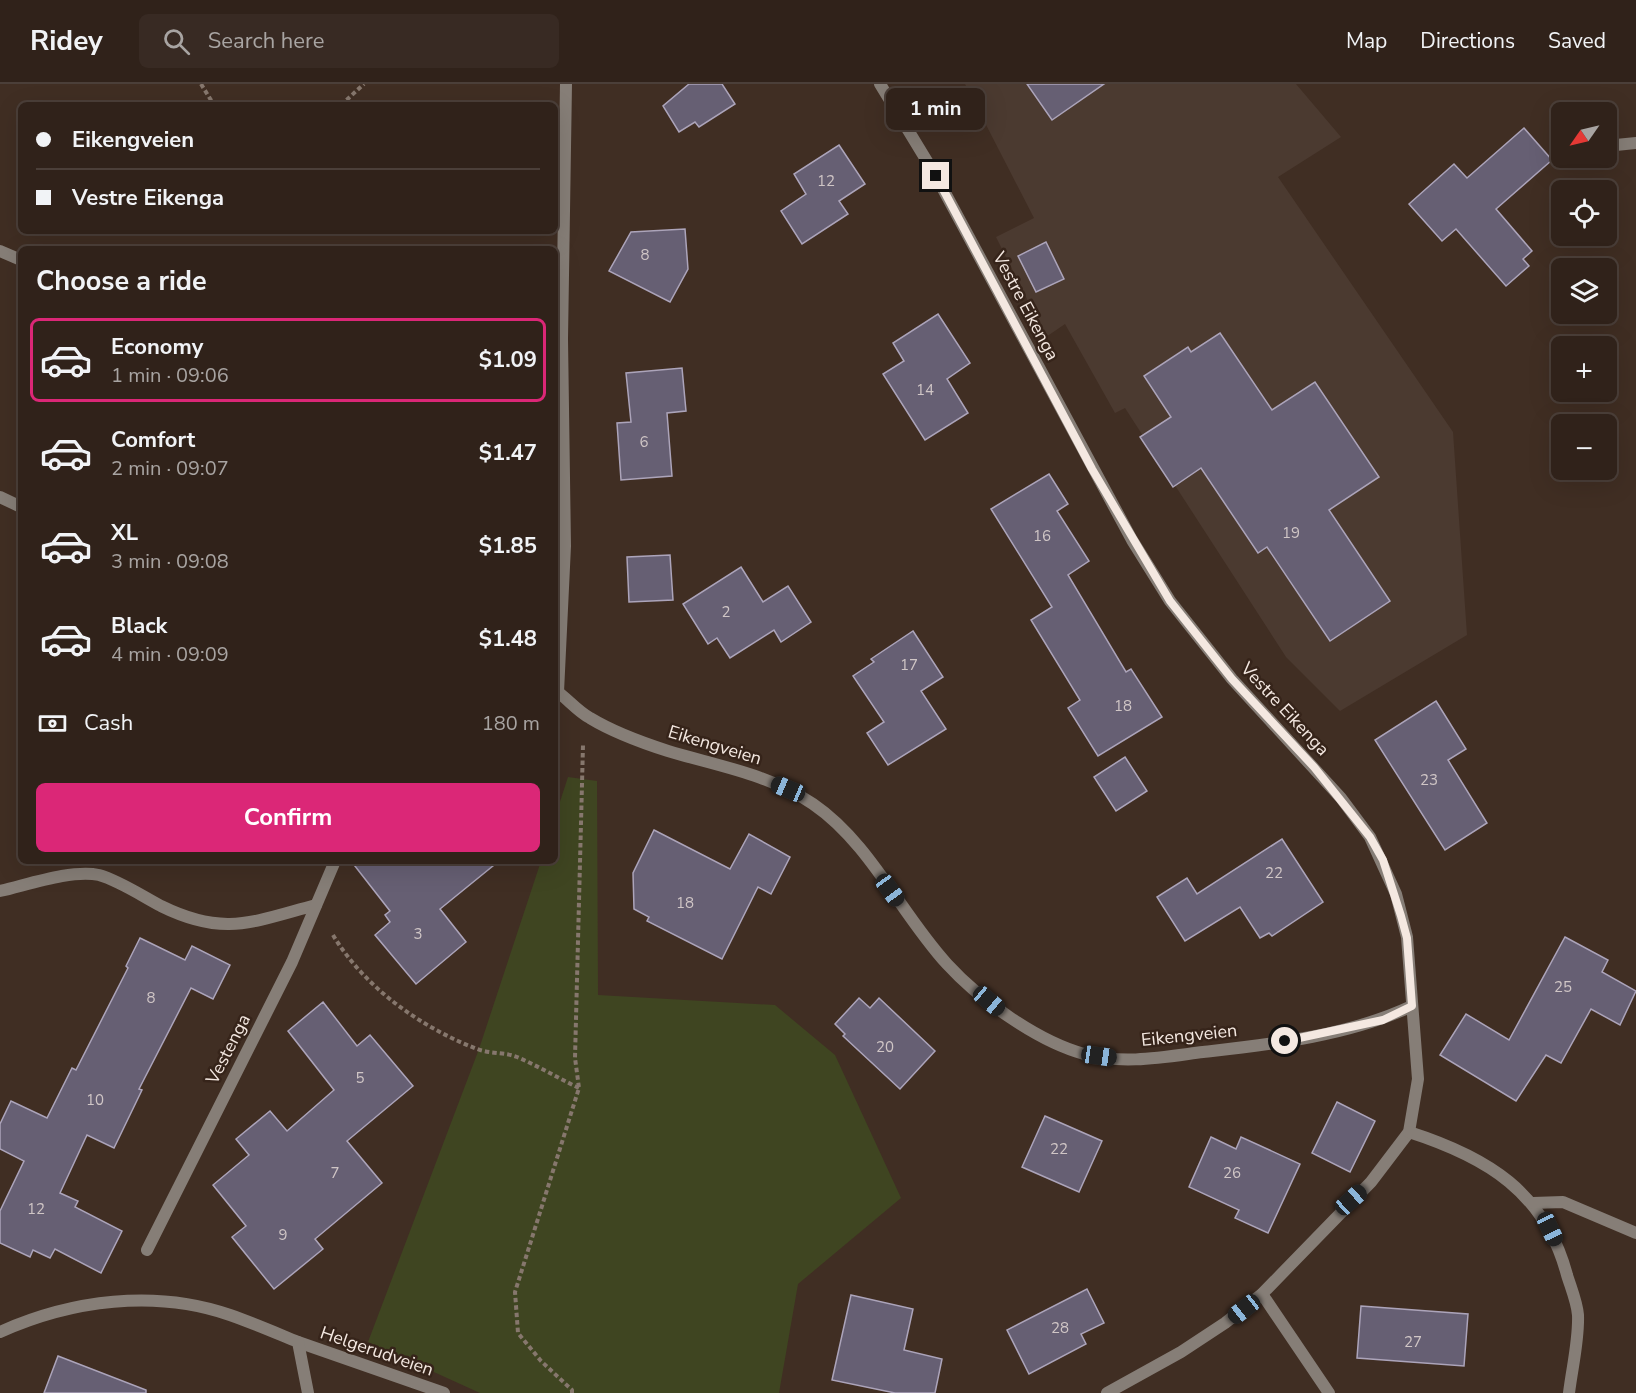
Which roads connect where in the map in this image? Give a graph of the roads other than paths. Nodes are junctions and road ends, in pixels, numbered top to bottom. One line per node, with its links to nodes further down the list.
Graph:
1 (566, 84): 9 (street)
2 (880, 84): 14 (street, Vestre Eikenga)
3 (1636, 143): 4 (street)
4 (1617, 145)
5 (0, 251): 6 (street)
6 (18, 259)
7 (0, 496): 8 (street)
8 (18, 505)
9 (558, 673)
10 (558, 692): 14 (street, Eikengveien)
11 (334, 864): 13 (street, Vestenga)
12 (0, 891): 13 (street)
13 (316, 905): 18 (street, Vestenga)
14 (1412, 1006): 15 (street, Vestre Eikenga)
15 (1409, 1132): 16 (street); 19 (street, Vestre Eikenga)
16 (1533, 1203): 17 (street); 26 (street)
17 (1636, 1233)
18 (147, 1250)
19 (1262, 1294): 24 (street, Vestre Eikenga); 25 (street)
20 (0, 1332): 21 (street, Helgerudveien)
21 (298, 1342): 22 (street, Helgerudveien); 23 (street, Helgerudveien)
22 (308, 1393)
23 (444, 1393)
24 (1107, 1393)
25 (1329, 1393)
26 (1569, 1393)

